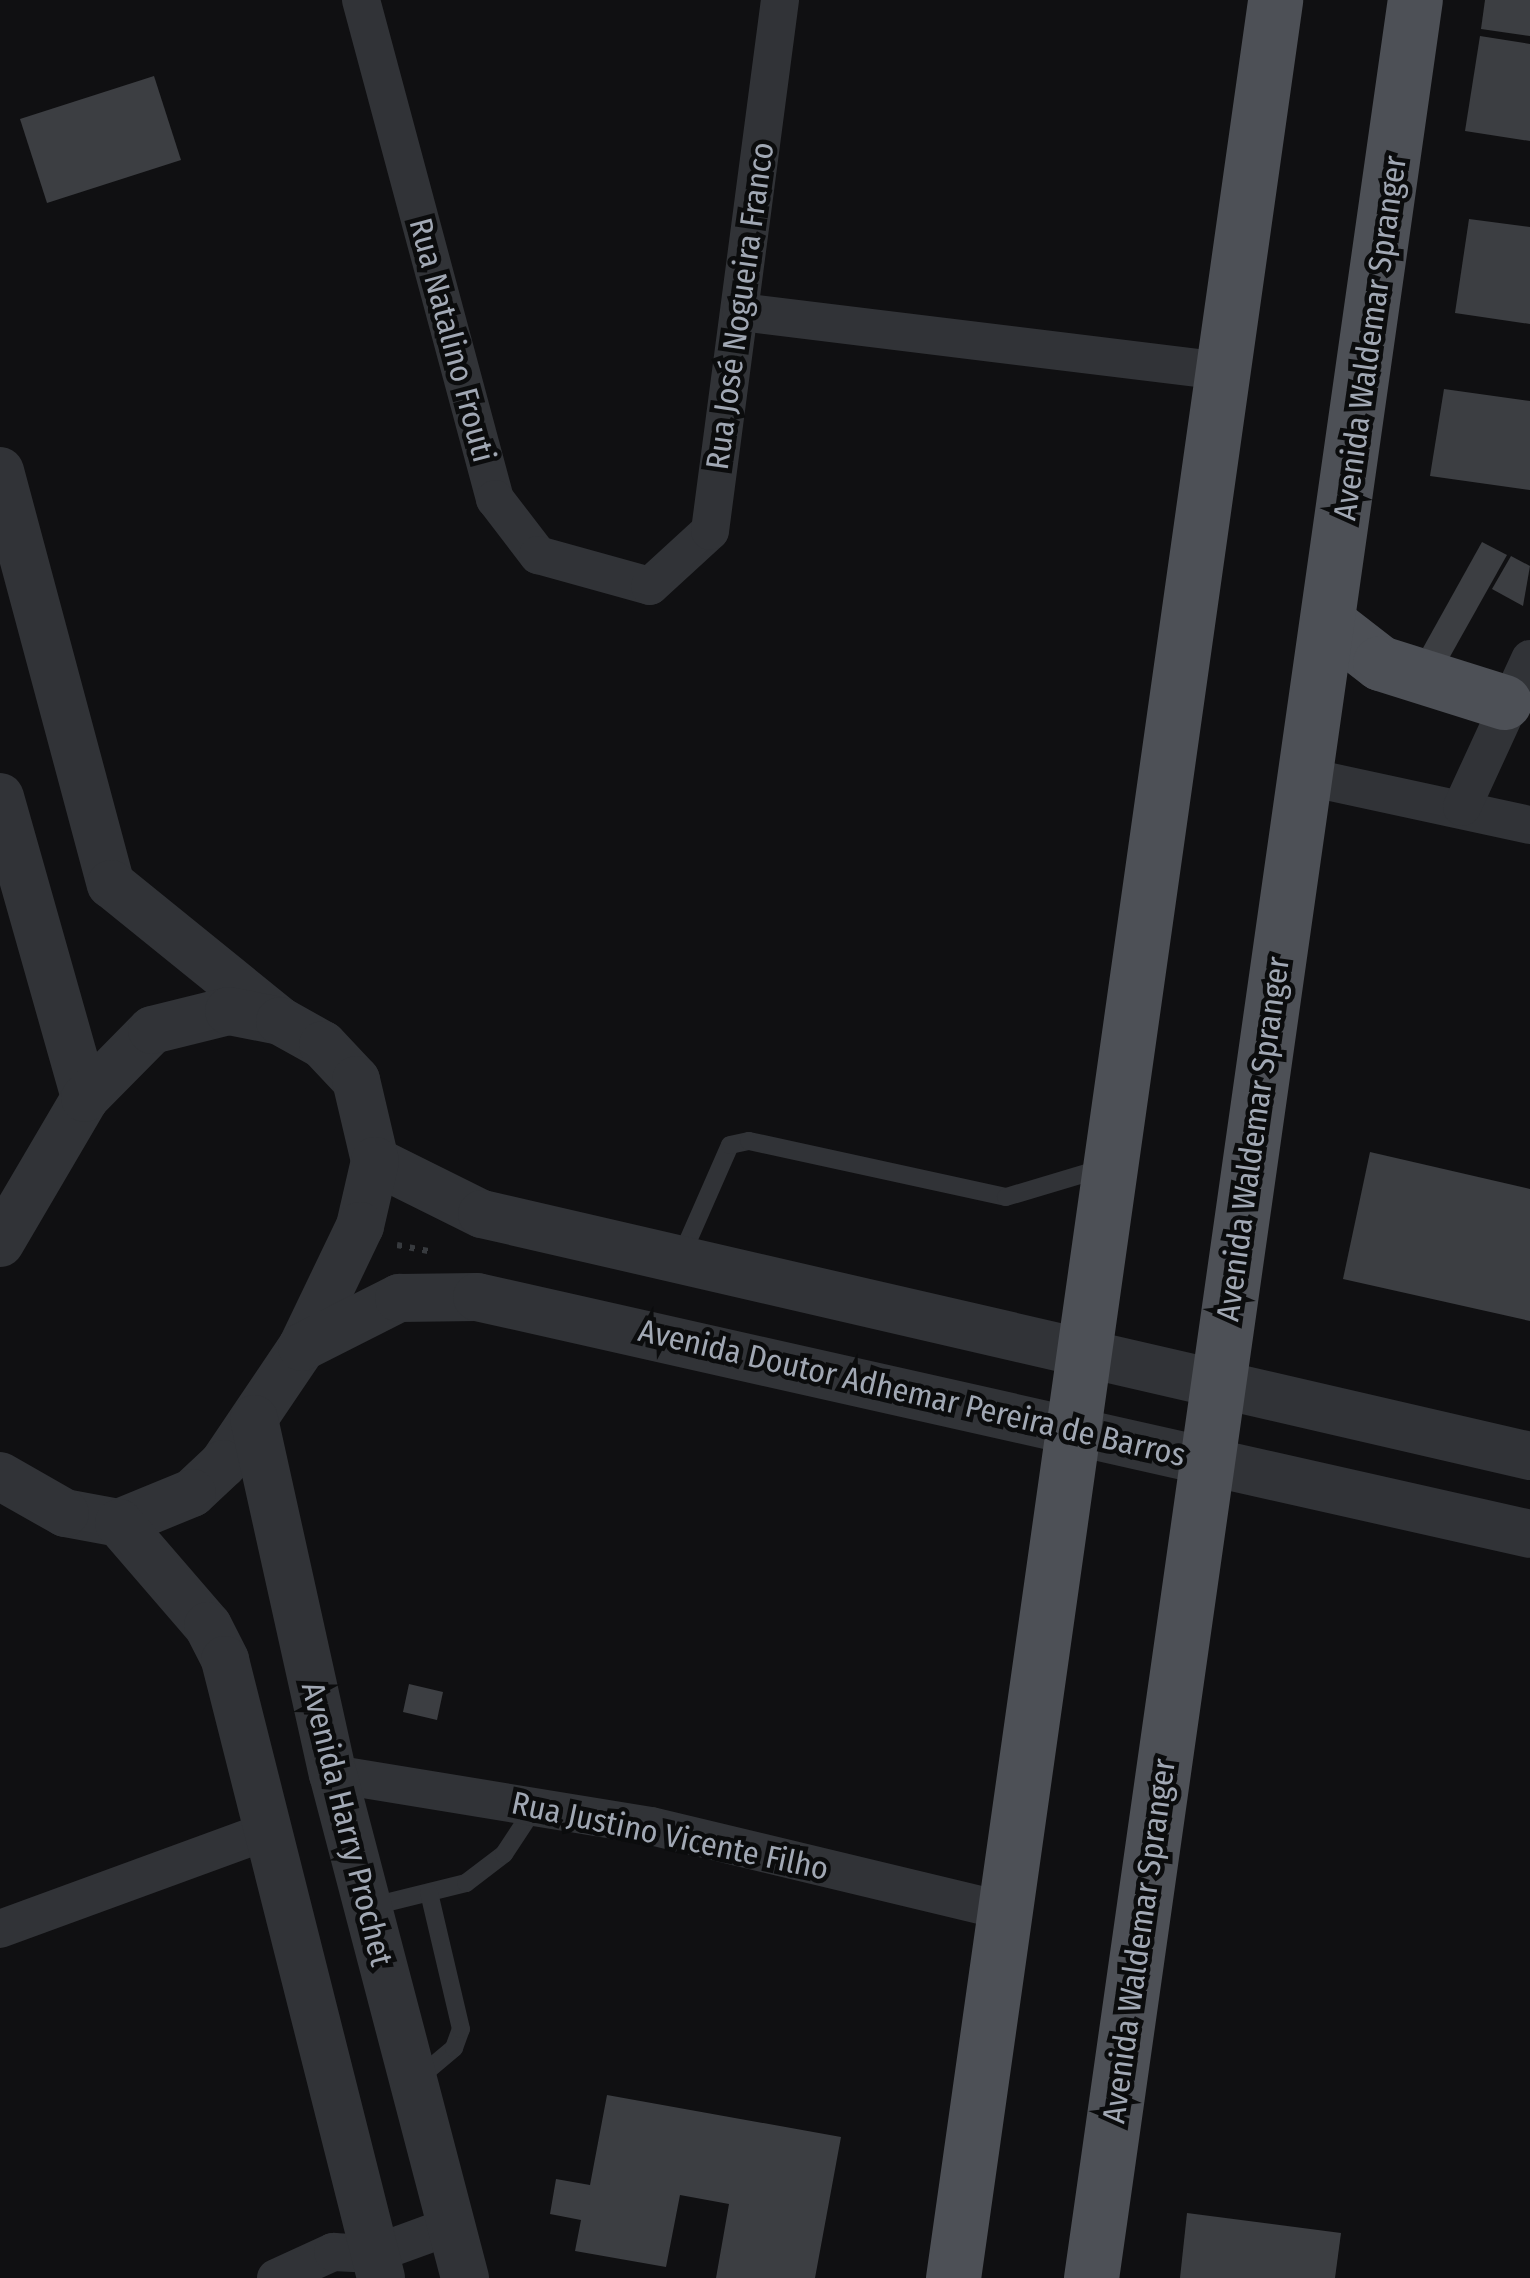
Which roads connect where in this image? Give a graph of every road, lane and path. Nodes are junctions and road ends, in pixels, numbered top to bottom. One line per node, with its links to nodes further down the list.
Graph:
1 (361, 0): 8 (street, Rua Natalino Frouti)
2 (780, 0): 5 (street, Rua José Nogueira Franco)
3 (1275, 0): 6 (main road)
4 (1415, 0): 9 (main road, Avenida Waldemar Spranger)
5 (740, 312): 6 (street); 8 (street, Rua José Nogueira Franco)
6 (1222, 371): 18 (main road)
7 (0, 471): 15 (street)
8 (650, 586)
9 (1332, 625): 10 (main road); 11 (main road, Avenida Waldemar Spranger)
10 (1517, 680): 13 (street)
11 (1303, 776): 13 (street); 23 (main road, Avenida Waldemar Spranger)
12 (0, 797): 16 (street)
13 (1462, 807): 14 (street)
14 (1530, 825)
15 (280, 1021): 16 (street); 17 (street)
16 (84, 1098): 19 (street)
17 (375, 1161): 20 (street); 21 (street)
18 (1108, 1166): 20 (lane); 22 (main road)
19 (0, 1243)
20 (680, 1260): 22 (street)
21 (302, 1347): 24 (street); 25 (street, Avenida Doutor Adhemar Pereira de Barros)
22 (1082, 1355): 23 (street); 25 (main road)
23 (1219, 1386): 26 (street); 27 (main road, Avenida Waldemar Spranger)
24 (254, 1420): 29 (street); 31 (street, Avenida Harry Prochet)
25 (1072, 1431): 27 (street, Avenida Doutor Adhemar Pereira de Barros); 36 (main road)
26 (1530, 1456)
27 (1208, 1460): 30 (street, Avenida Doutor Adhemar Pereira de Barros); 44 (main road, Avenida Waldemar Spranger)
28 (0, 1476): 29 (street)
29 (120, 1523): 33 (street)
30 (1530, 1534)
31 (333, 1774): 32 (street, Rua Justino Vicente Filho); 35 (street, Avenida Harry Prochet)
32 (535, 1807): 34 (lane); 36 (street, Rua Justino Vicente Filho)
33 (266, 1832): 37 (street); 40 (street)
34 (430, 1893): 35 (lane); 38 (lane)
35 (368, 1907): 38 (street, Avenida Harry Prochet)
36 (1005, 1911): 43 (main road)
37 (0, 1929)
38 (413, 2082): 39 (street, Avenida Harry Prochet)
39 (451, 2226): 40 (street); 42 (street, Avenida Harry Prochet)
40 (371, 2270): 41 (street)
41 (276, 2278)
42 (465, 2278)
43 (953, 2278)
44 (1090, 2278)

